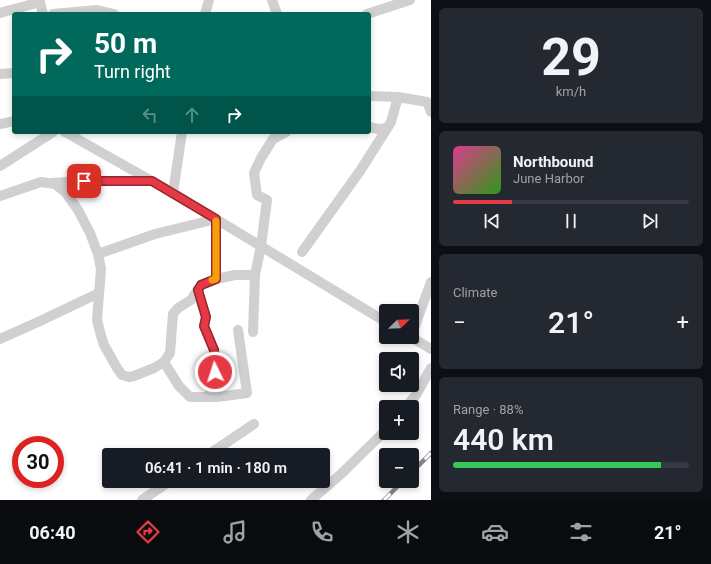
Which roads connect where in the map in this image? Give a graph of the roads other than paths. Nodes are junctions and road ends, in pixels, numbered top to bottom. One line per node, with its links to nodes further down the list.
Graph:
1 (209, 0): 6 (street)
2 (410, 0): 4 (street)
3 (276, 1): 7 (street)
4 (389, 3): 8 (street)
5 (42, 12): 9 (street)
6 (206, 12)
7 (278, 12)
8 (371, 12)
9 (0, 13)
10 (12, 73): 11 (street)
11 (0, 74)
12 (371, 96): 13 (street)
13 (398, 97): 14 (street); 18 (street)
14 (431, 112)
15 (12, 121): 16 (street)
16 (0, 124)
17 (371, 127): 18 (street)
18 (387, 128): 30 (street)
19 (51, 134): 23 (street)
20 (69, 134): 24 (street)
21 (182, 134): 26 (street)
22 (282, 134): 29 (street)
23 (0, 166)
24 (152, 181): 25 (street); 26 (street)
25 (48, 183): 27 (street); 31 (street)
26 (173, 193): 28 (street)
27 (0, 196)
28 (216, 219): 29 (street); 31 (street); 33 (street)
29 (260, 246): 32 (street); 38 (street)
30 (302, 252)
31 (98, 254): 36 (street)
32 (255, 275): 33 (street); 40 (street)
33 (216, 279): 35 (street)
34 (431, 282): 37 (street)
35 (198, 290): 44 (street); 46 (street)
36 (99, 293): 41 (street); 44 (street)
37 (419, 315)
38 (379, 318)
39 (238, 330): 46 (street)
40 (253, 332)
41 (0, 339)
42 (419, 342): 43 (street)
43 (431, 349)
44 (164, 362): 46 (street)
45 (431, 368): 47 (street)
46 (209, 397)
47 (412, 400)
48 (254, 424): 50 (street)
49 (379, 437): 53 (street)
50 (218, 448)
51 (160, 488): 52 (street)
52 (142, 500)
53 (311, 500)

